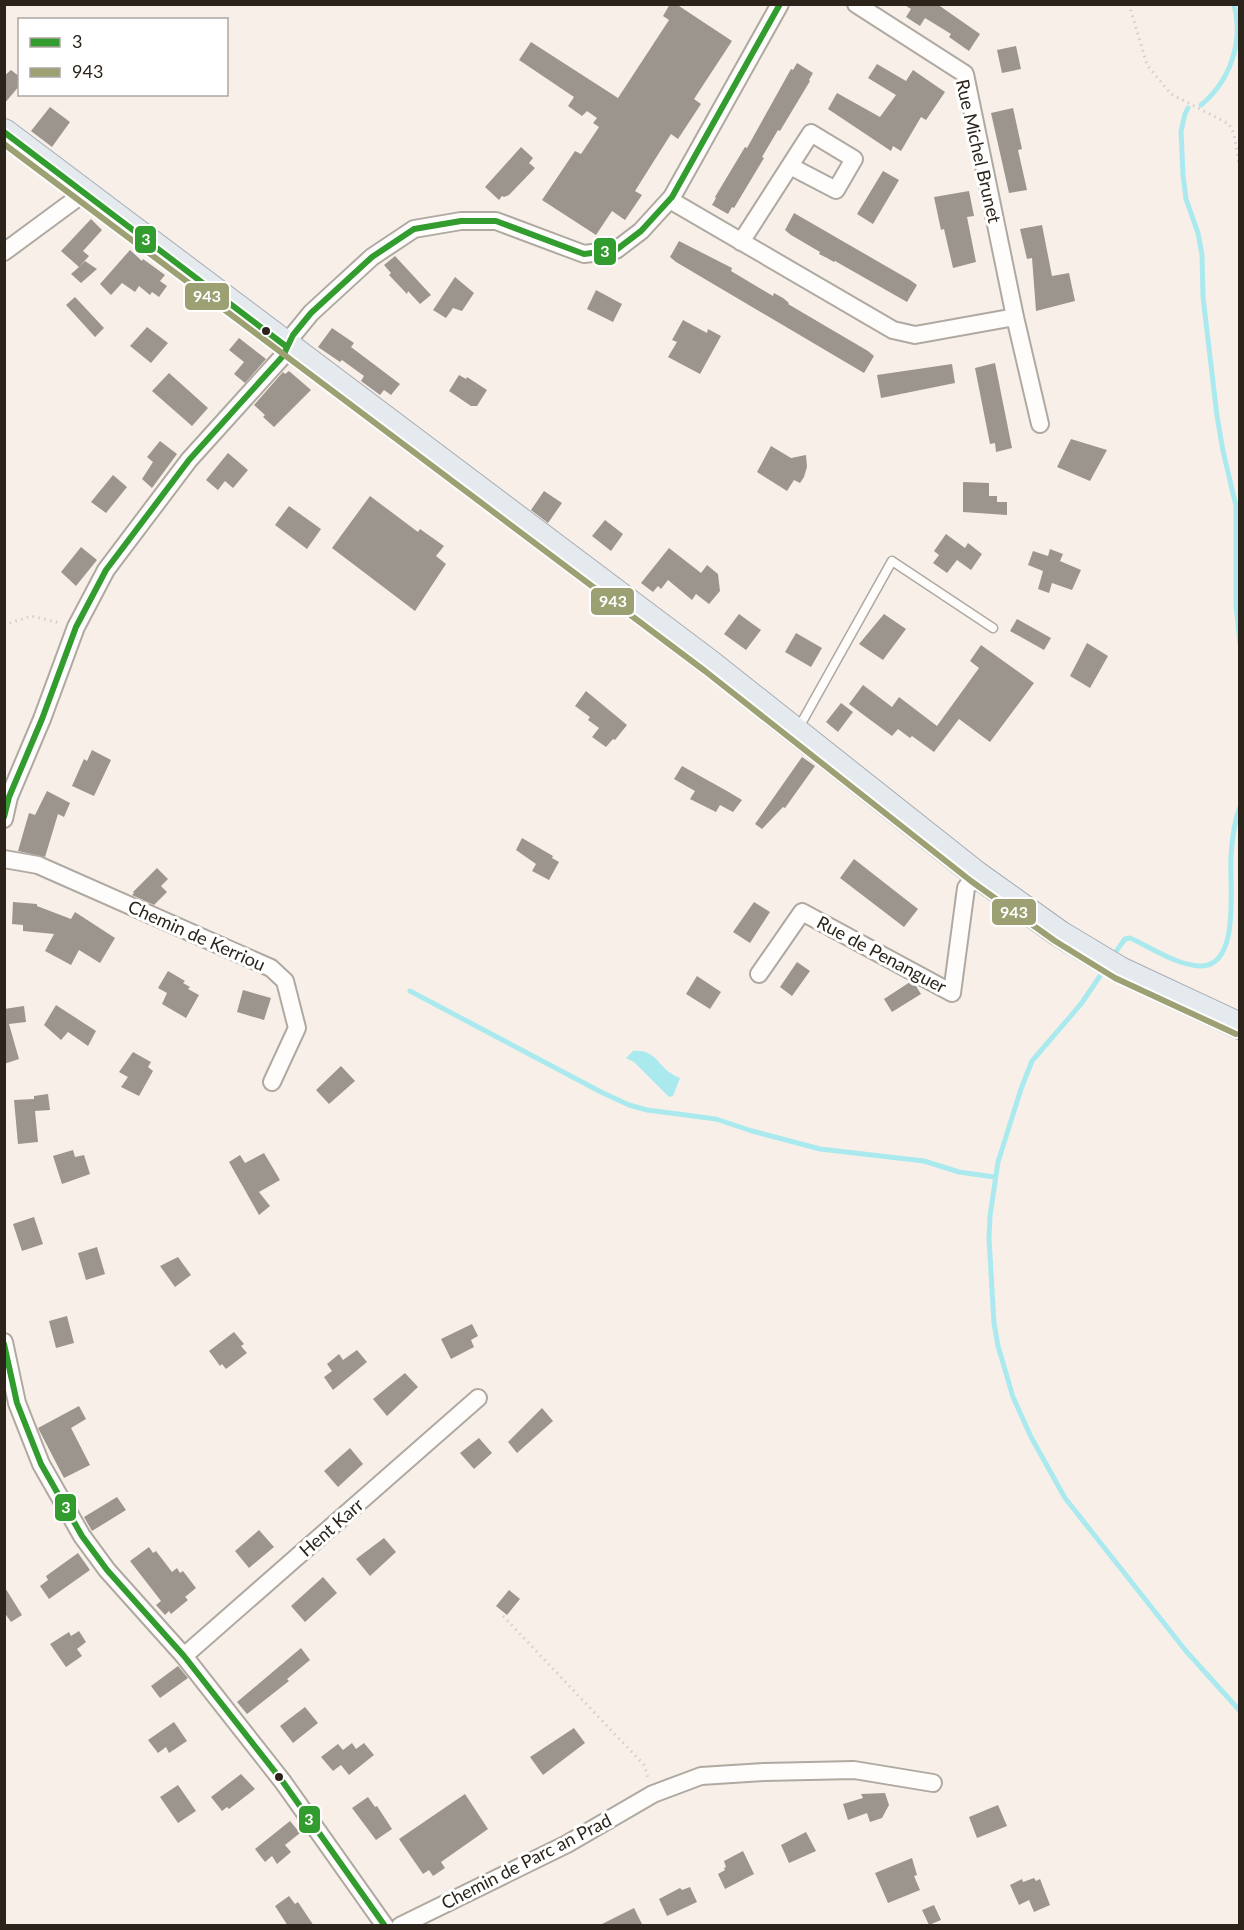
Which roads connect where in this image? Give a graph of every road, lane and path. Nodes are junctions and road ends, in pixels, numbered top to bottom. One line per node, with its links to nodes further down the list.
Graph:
1 (780, 4): 8 (street)
2 (856, 4): 11 (street, Rue Michel Brunet)
3 (1129, 4): 6 (path)
4 (4, 132): 7 (main road)
5 (790, 166): 9 (street)
6 (1239, 170)
7 (84, 193): 10 (street); 12 (main road)
8 (670, 200): 9 (street); 12 (street)
9 (741, 242): 11 (street)
10 (4, 252)
11 (1015, 316): 13 (street, Rue Michel Brunet)
12 (287, 347): 15 (street); 17 (main road)
13 (1040, 424)
14 (4, 625): 15 (path)
15 (76, 627): 18 (street)
16 (993, 628): 17 (lane)
17 (796, 732): 20 (main road)
18 (4, 819)
19 (4, 860): 23 (street, Chemin de Kerriou)
20 (976, 874): 21 (street, Rue de Penanguer); 22 (main road)
21 (759, 974)
22 (1239, 1026)
23 (272, 1082)
24 (4, 1342): 26 (street)
25 (478, 1398): 28 (street, Hent Karr)
26 (11, 1408): 28 (street)
27 (503, 1616): 30 (path)
28 (184, 1656): 31 (street)
29 (933, 1783): 30 (street, Chemin de Parc an Prad)
30 (652, 1794): 32 (street, Chemin de Parc an Prad)
31 (385, 1926)
32 (399, 1926)

